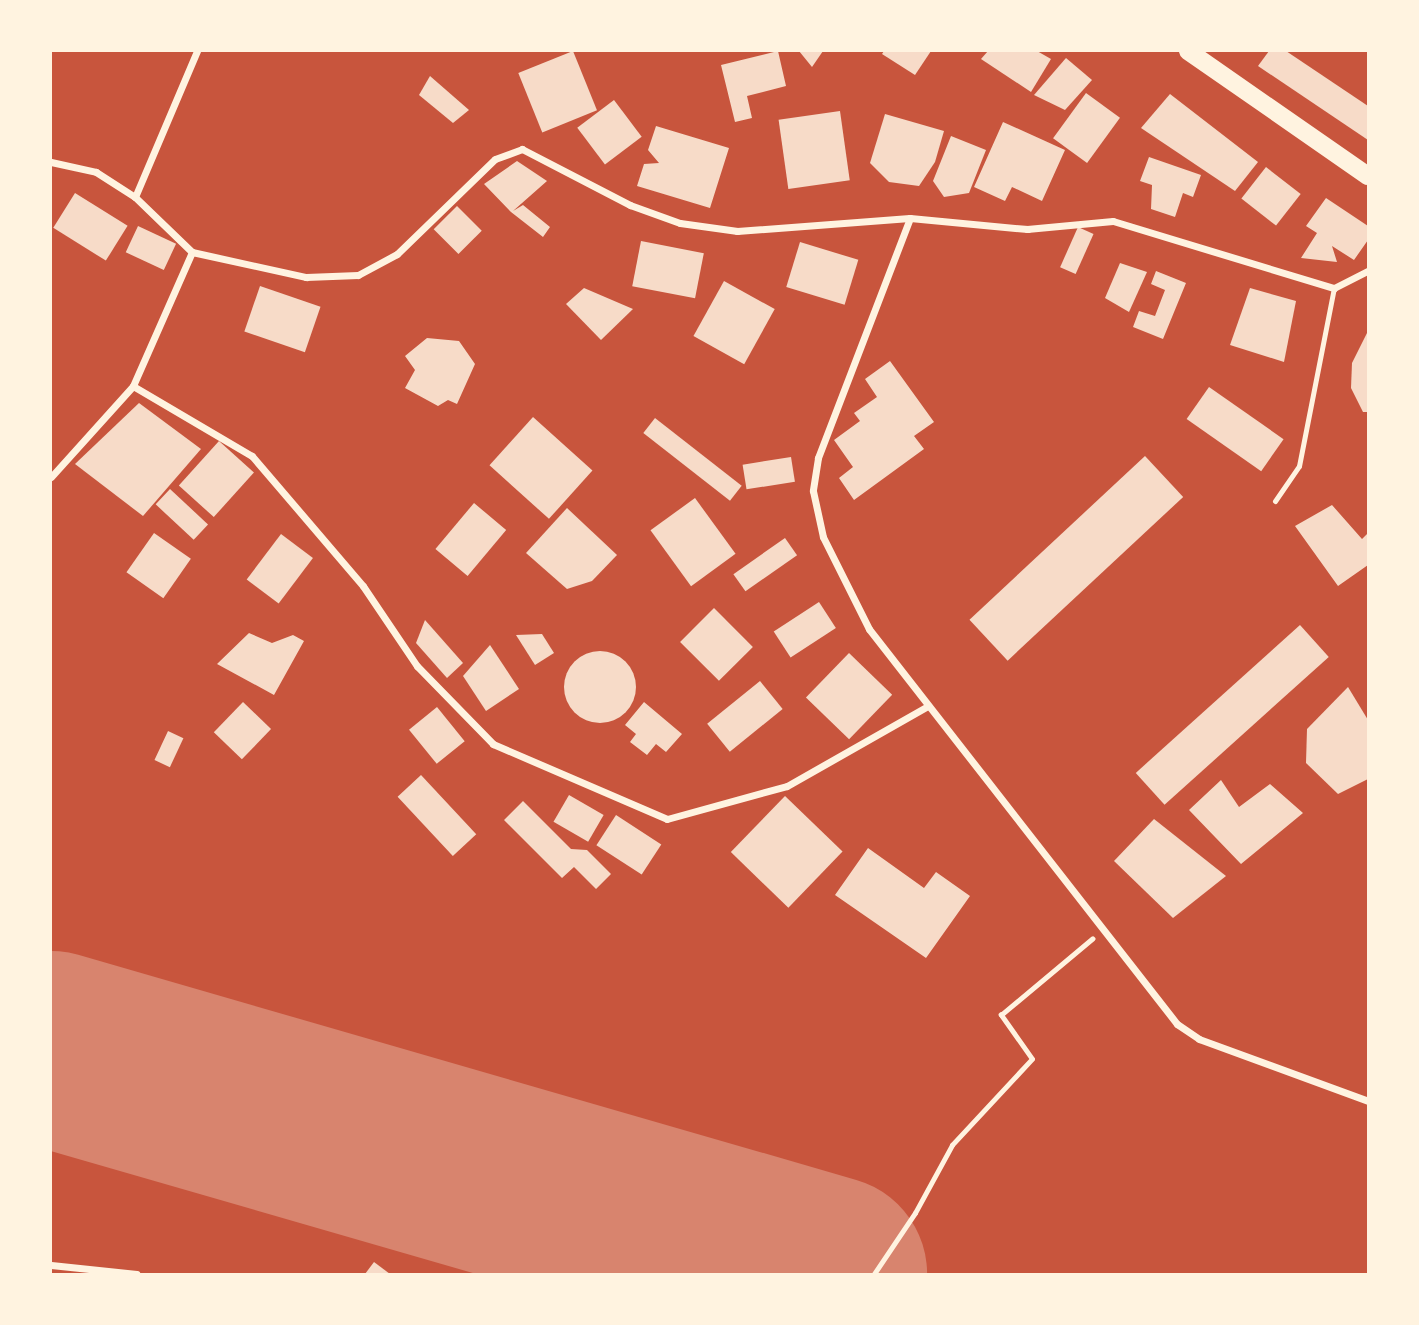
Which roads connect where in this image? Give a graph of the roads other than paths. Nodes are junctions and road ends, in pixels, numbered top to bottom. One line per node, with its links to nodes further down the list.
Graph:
1 (197, 51): 5 (street)
2 (1188, 51): 4 (main road)
3 (51, 162): 5 (street)
4 (1368, 176)
5 (135, 197): 7 (street)
6 (910, 218): 7 (street); 9 (street); 13 (street)
7 (192, 252): 10 (street)
8 (1368, 271): 9 (street)
9 (1334, 288): 12 (lane)
10 (133, 386): 11 (street); 13 (street)
11 (51, 477)
12 (1275, 501)
13 (928, 706): 14 (street)
14 (1368, 1101)
15 (51, 1265): 16 (street)
16 (137, 1274)

